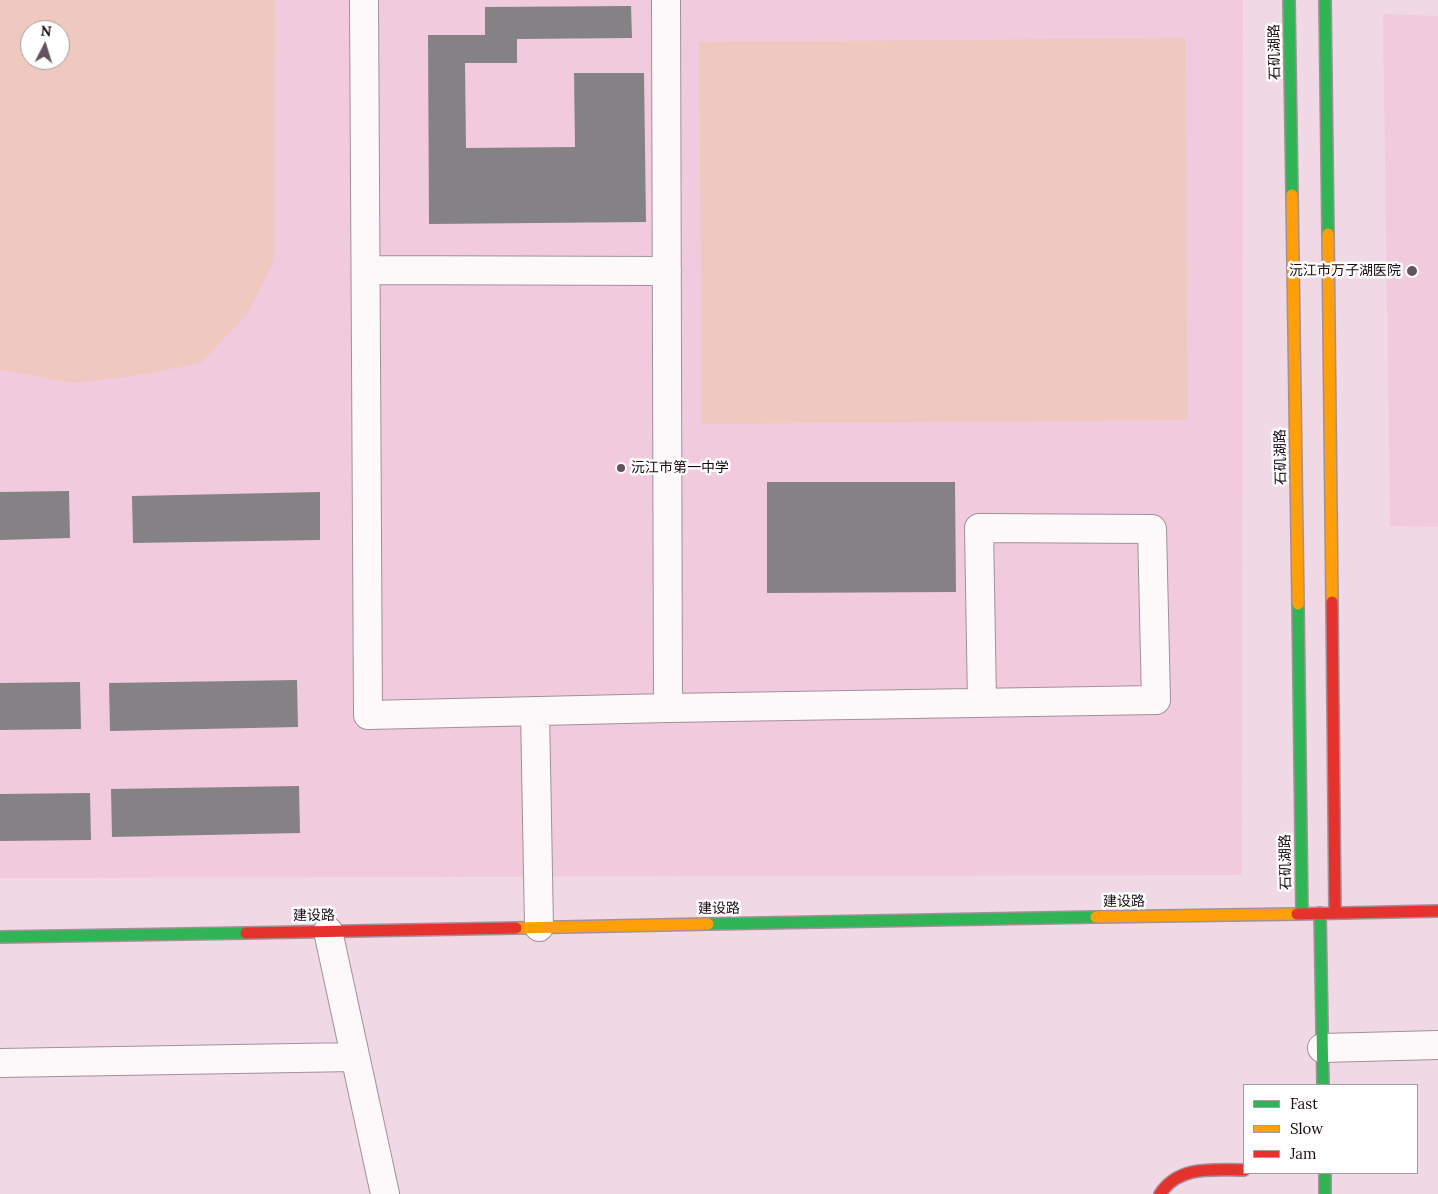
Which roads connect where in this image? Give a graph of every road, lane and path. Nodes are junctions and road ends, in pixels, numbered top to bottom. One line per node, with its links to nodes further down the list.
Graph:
1 (364, 0): 5 (street)
2 (666, 0): 6 (street)
3 (1289, 0): 11 (street, 石矶湖路)
4 (1324, 0): 13 (street)
5 (366, 270): 6 (street); 9 (street)
6 (666, 271): 8 (street)
7 (982, 703): 7 (street); 8 (street)
8 (668, 708): 9 (street)
9 (535, 711): 14 (street)
10 (1438, 911): 13 (street, 建设路)
11 (1302, 913): 12 (street, 建设路); 14 (street, 建设路)
12 (1320, 913): 13 (street, 建设路); 18 (street)
13 (1335, 913)
14 (539, 927): 15 (street, 建设路)
15 (328, 931): 16 (street, 建设路); 19 (street)
16 (0, 937)
17 (1438, 1045): 18 (street)
18 (1322, 1048): 21 (street)
19 (355, 1057): 20 (street); 24 (street)
20 (0, 1063)
21 (1323, 1084)
22 (1243, 1170): 25 (street)
23 (1325, 1174): 26 (street)
24 (385, 1194)
25 (1160, 1194)
26 (1325, 1194)

